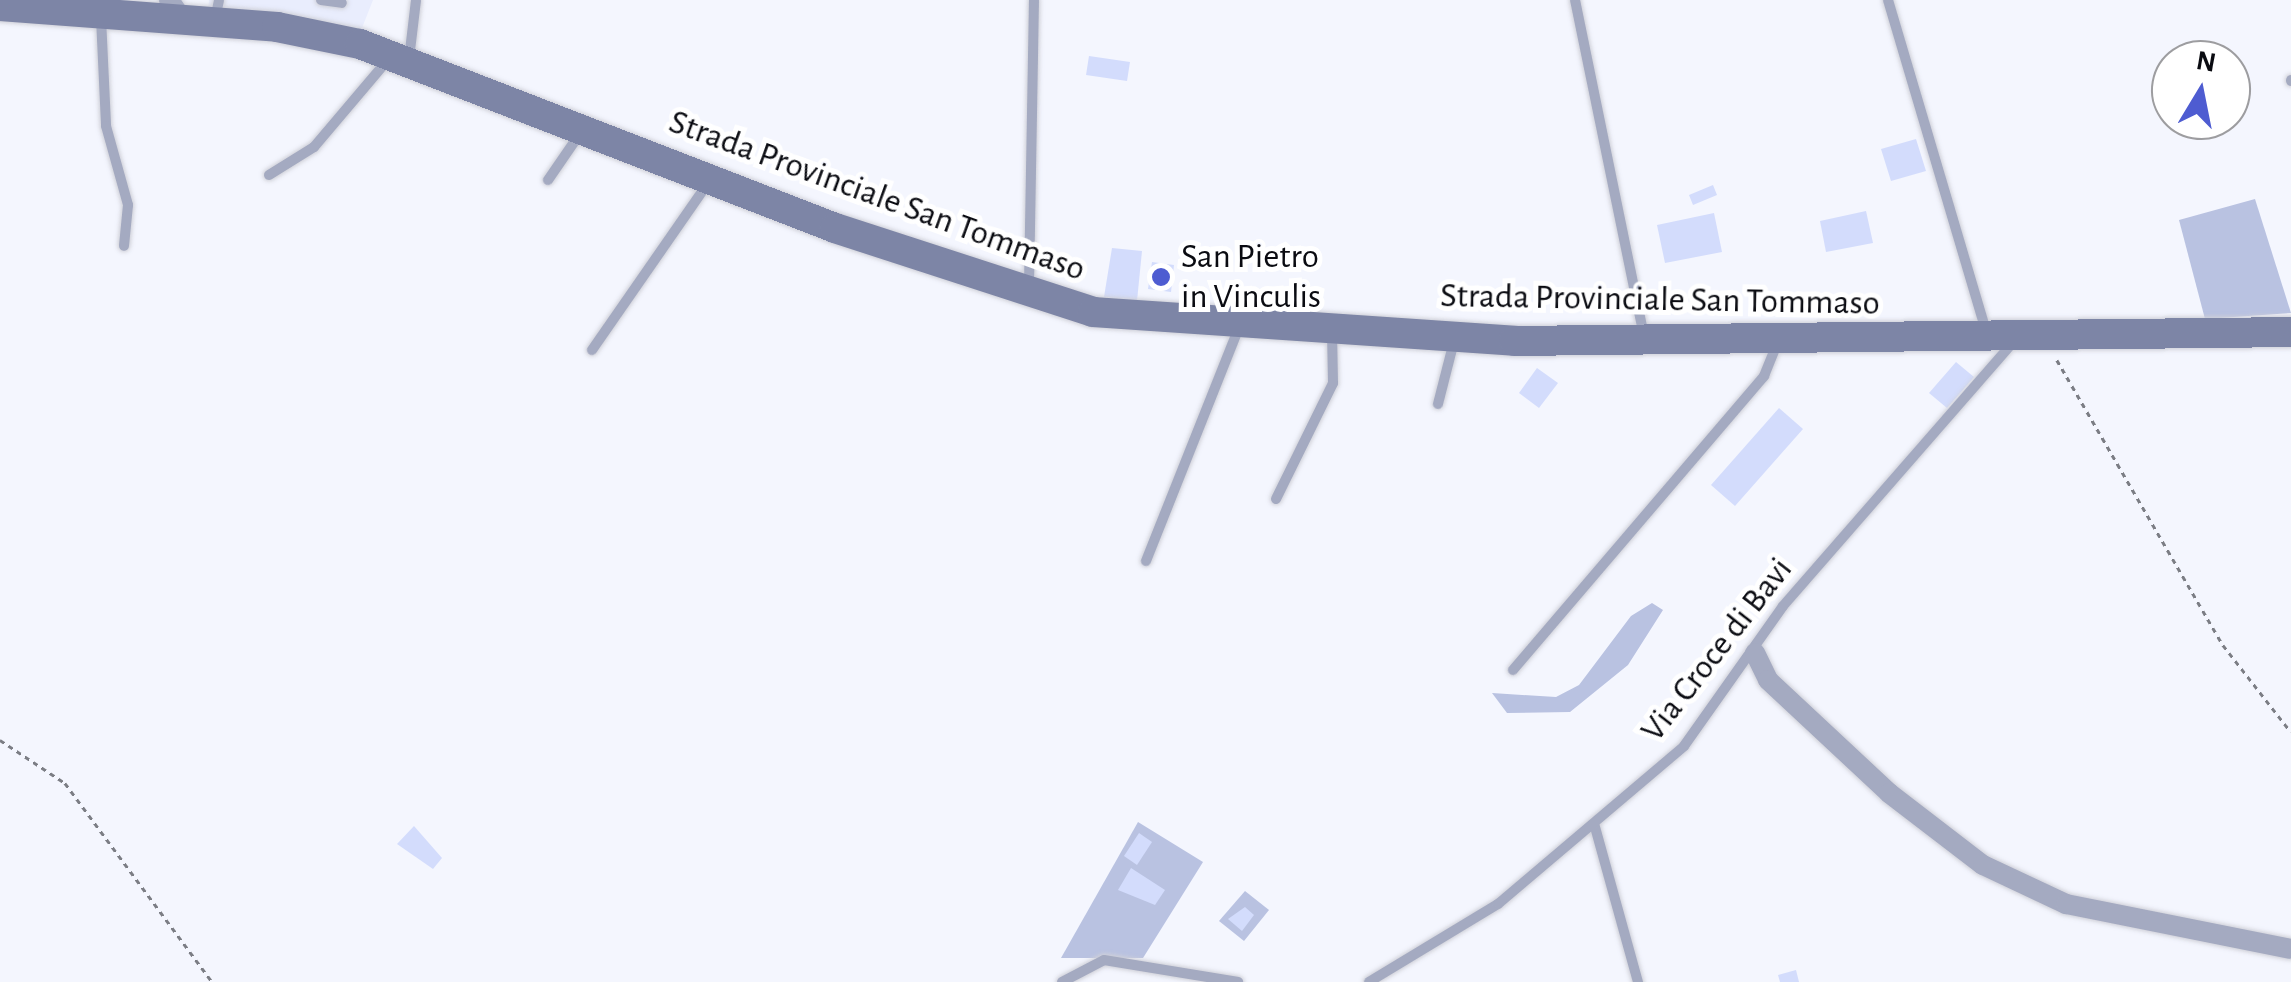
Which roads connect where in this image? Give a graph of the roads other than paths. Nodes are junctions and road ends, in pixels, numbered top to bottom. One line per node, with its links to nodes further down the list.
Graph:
1 (320, 0): 6 (lane)
2 (416, 0): 11 (lane)
3 (1034, 0): 17 (lane)
4 (1574, 0): 24 (lane)
5 (1888, 0): 22 (lane)
6 (342, 4)
7 (0, 6): 10 (street, Strada Provinciale San Tommaso)
8 (175, 8): 9 (street, Strada Provinciale San Tommaso); 10 (street, Strada Provinciale San Tommaso)
9 (217, 10): 11 (street, Strada Provinciale San Tommaso)
10 (103, 12): 16 (lane)
11 (400, 60): 12 (street, Strada Provinciale San Tommaso); 13 (lane)
12 (582, 130): 14 (street, Strada Provinciale San Tommaso); 15 (lane)
13 (269, 175)
14 (710, 179): 17 (street, Strada Provinciale San Tommaso); 25 (lane)
15 (548, 180)
16 (124, 246)
17 (1025, 295): 18 (street, Strada Provinciale San Tommaso)
18 (1240, 324): 19 (street, Strada Provinciale San Tommaso); 28 (lane)
19 (1332, 330): 21 (street, Strada Provinciale San Tommaso); 27 (lane)
20 (2291, 332): 22 (street, Strada Provinciale San Tommaso)
21 (1455, 338): 24 (street, Strada Provinciale San Tommaso); 26 (lane)
22 (2002, 339): 23 (street, Strada Provinciale San Tommaso); 29 (lane, Via Croce di Bavi)
23 (1778, 341): 24 (street, Strada Provinciale San Tommaso); 30 (lane)
24 (1646, 343)
25 (592, 350)
26 (1438, 404)
27 (1276, 500)
28 (1146, 561)
29 (1755, 653): 31 (lane, Via Croce di Bavi); 32 (street)
30 (1513, 670)
31 (1594, 827): 35 (lane, Via Croce di Bavi); 36 (lane)
32 (2291, 949)
33 (1062, 982): 34 (lane)
34 (1238, 982)
35 (1369, 982)
36 (1638, 982)

